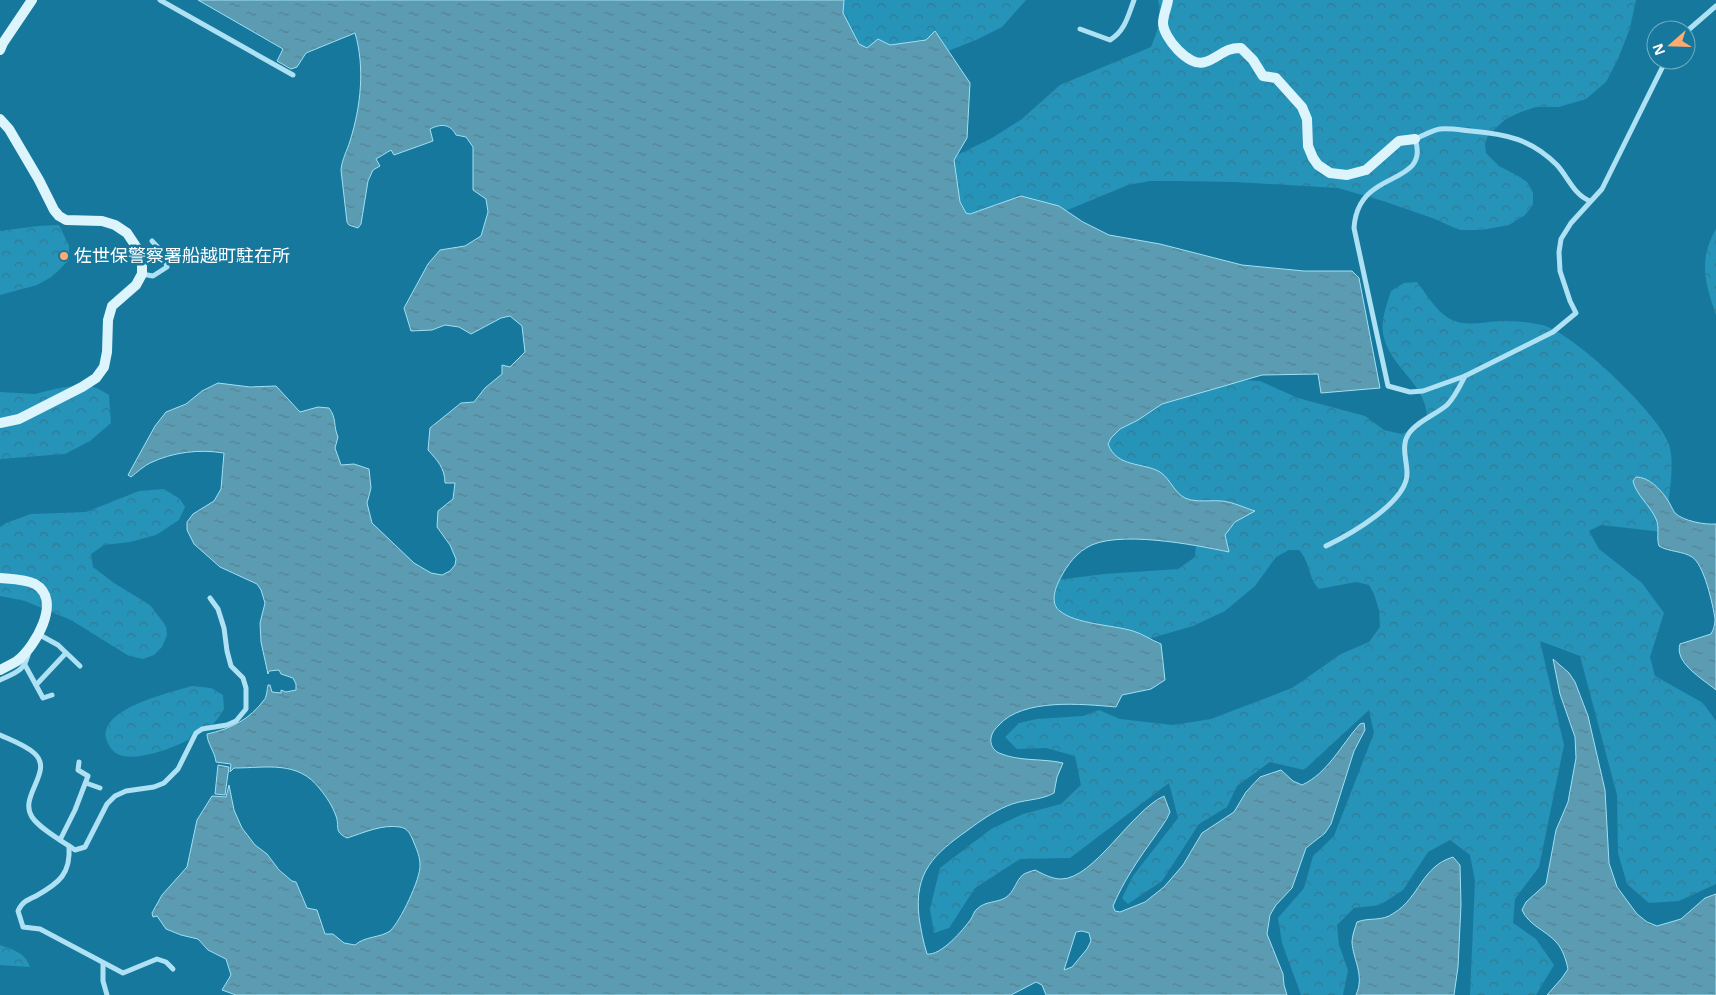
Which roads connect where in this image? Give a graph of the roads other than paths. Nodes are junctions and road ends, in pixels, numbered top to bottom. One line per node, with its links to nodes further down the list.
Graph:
1 (32, 0): 8 (street)
2 (160, 0): 10 (street)
3 (1134, 0): 7 (street)
4 (1168, 0): 12 (street)
5 (1716, 6): 6 (street)
6 (1696, 23)
7 (1080, 29)
8 (0, 50)
9 (1661, 70): 13 (street)
10 (293, 75)
11 (0, 119): 15 (street)
12 (1415, 139): 13 (street); 16 (street)
13 (1590, 201): 16 (street)
14 (152, 242): 15 (street)
15 (142, 274): 17 (street)
16 (1465, 376): 18 (street)
17 (0, 423)
18 (1326, 546)
19 (0, 578): 21 (street)
20 (210, 598): 35 (street)
21 (37, 634): 22 (street); 23 (street)
22 (30, 647): 24 (street); 26 (street)
23 (66, 653): 25 (street); 28 (street)
24 (25, 665): 27 (street); 28 (street)
25 (80, 666)
26 (0, 670)
27 (0, 680)
28 (36, 685): 29 (street)
29 (52, 695)
30 (0, 735): 34 (street)
31 (79, 762): 32 (street)
32 (86, 783): 33 (street); 34 (street)
33 (100, 788)
34 (60, 840): 35 (street)
35 (69, 846): 36 (street)
36 (103, 962): 37 (street); 38 (street)
37 (173, 969)
38 (107, 995)

